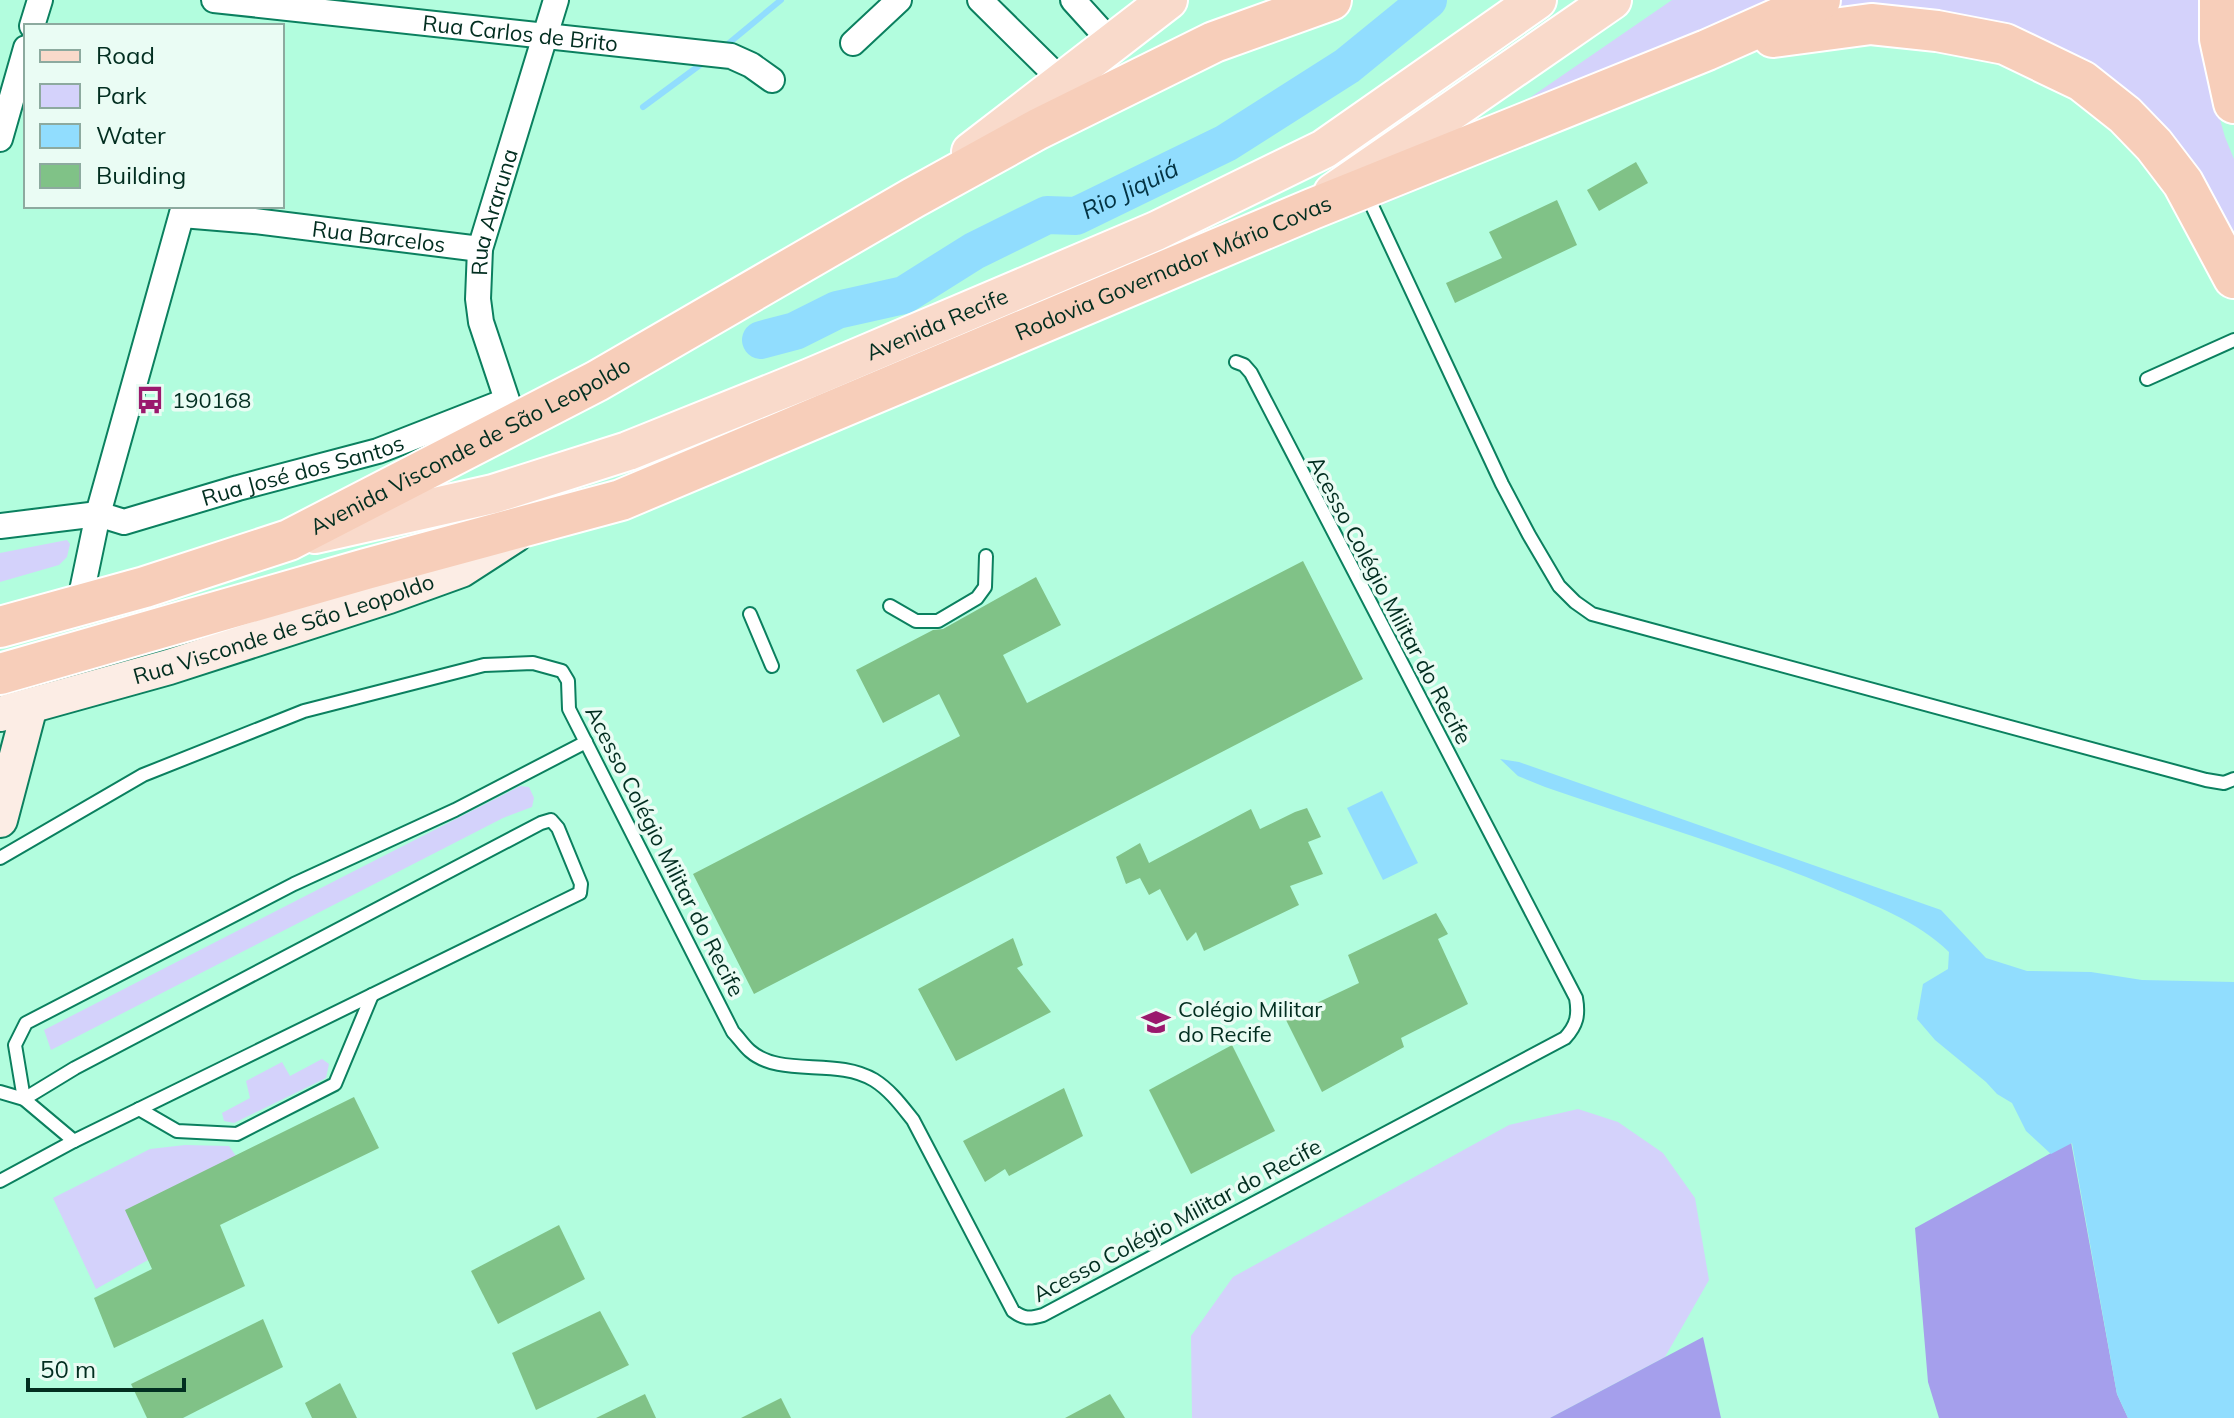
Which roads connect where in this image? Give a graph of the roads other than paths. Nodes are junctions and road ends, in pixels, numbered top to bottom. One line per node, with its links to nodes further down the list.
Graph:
1 (40, 0): 15 (street)
2 (214, 0): 14 (street, Rua Carlos de Brito)
3 (556, 0): 16 (street, Rua Araruna)
4 (899, 0): 17 (street)
5 (980, 0): 22 (street)
6 (1073, 0): 18 (street)
7 (1168, 0): 18 (main road, Avenida Visconde de São Leopoldo)
8 (1331, 0): 26 (highway, Avenida Visconde de São Leopoldo)
9 (1537, 0): 38 (main road, Avenida Recife)
10 (1612, 0): 27 (main road)
11 (1820, 0): 19 (highway, Rodovia Governador Mário Covas)
12 (2220, 0): 23 (highway)
13 (394, 9): 14 (street, Rua Carlos de Brito); 16 (street, Rua Carlos de Brito)
14 (238, 10)
15 (33, 24)
16 (547, 36): 21 (street, Rua Carlos de Brito); 29 (street, Rua Araruna)
17 (853, 43)
18 (1112, 43): 22 (main road, Avenida Visconde de São Leopoldo)
19 (1707, 50): 25 (highway, Rodovia Governador Mário Covas); 30 (highway)
20 (24, 55): 24 (street)
21 (772, 80)
22 (1062, 81): 26 (main road, Avenida Visconde de São Leopoldo)
23 (2234, 103)
24 (0, 139)
25 (1364, 190): 27 (highway, Rodovia Governador Mário Covas); 48 (lane)
26 (913, 198): 34 (highway, Avenida Visconde de São Leopoldo)
27 (1312, 209): 37 (highway, Rodovia Governador Mário Covas)
28 (183, 210): 29 (street, Rua Barcelos); 35 (street)
29 (480, 249): 34 (street, Rua Araruna)
30 (2234, 278)
31 (2234, 340): 33 (lane)
32 (1236, 362): 47 (lane, Acesso Colégio Militar do Recife)
33 (2147, 379)
34 (511, 413): 35 (street, Rua José dos Santos); 38 (highway, Avenida Visconde de São Leopoldo)
35 (98, 514): 36 (street, Rua José dos Santos); 40 (street)
36 (0, 526)
37 (525, 528): 45 (highway); 46 (main road, Rua Visconde de São Leopoldo)
38 (289, 540): 40 (highway, Avenida Visconde de São Leopoldo)
39 (986, 556): 41 (lane)
40 (79, 605): 43 (highway, Avenida Visconde de São Leopoldo)
41 (890, 606)
42 (750, 614): 44 (lane)
43 (0, 627)
44 (772, 666)
45 (0, 674)
46 (15, 710): 49 (main road)
47 (586, 742): 50 (lane, Acesso Colégio Militar do Recife); 53 (lane)
48 (2234, 779)
49 (0, 820)
50 (0, 858)
51 (372, 995): 53 (lane); 54 (lane); 54 (lane)
52 (0, 1092): 53 (lane)
53 (24, 1099): 55 (lane)
54 (139, 1109): 55 (lane)
55 (74, 1141): 56 (lane)
56 (0, 1181)

